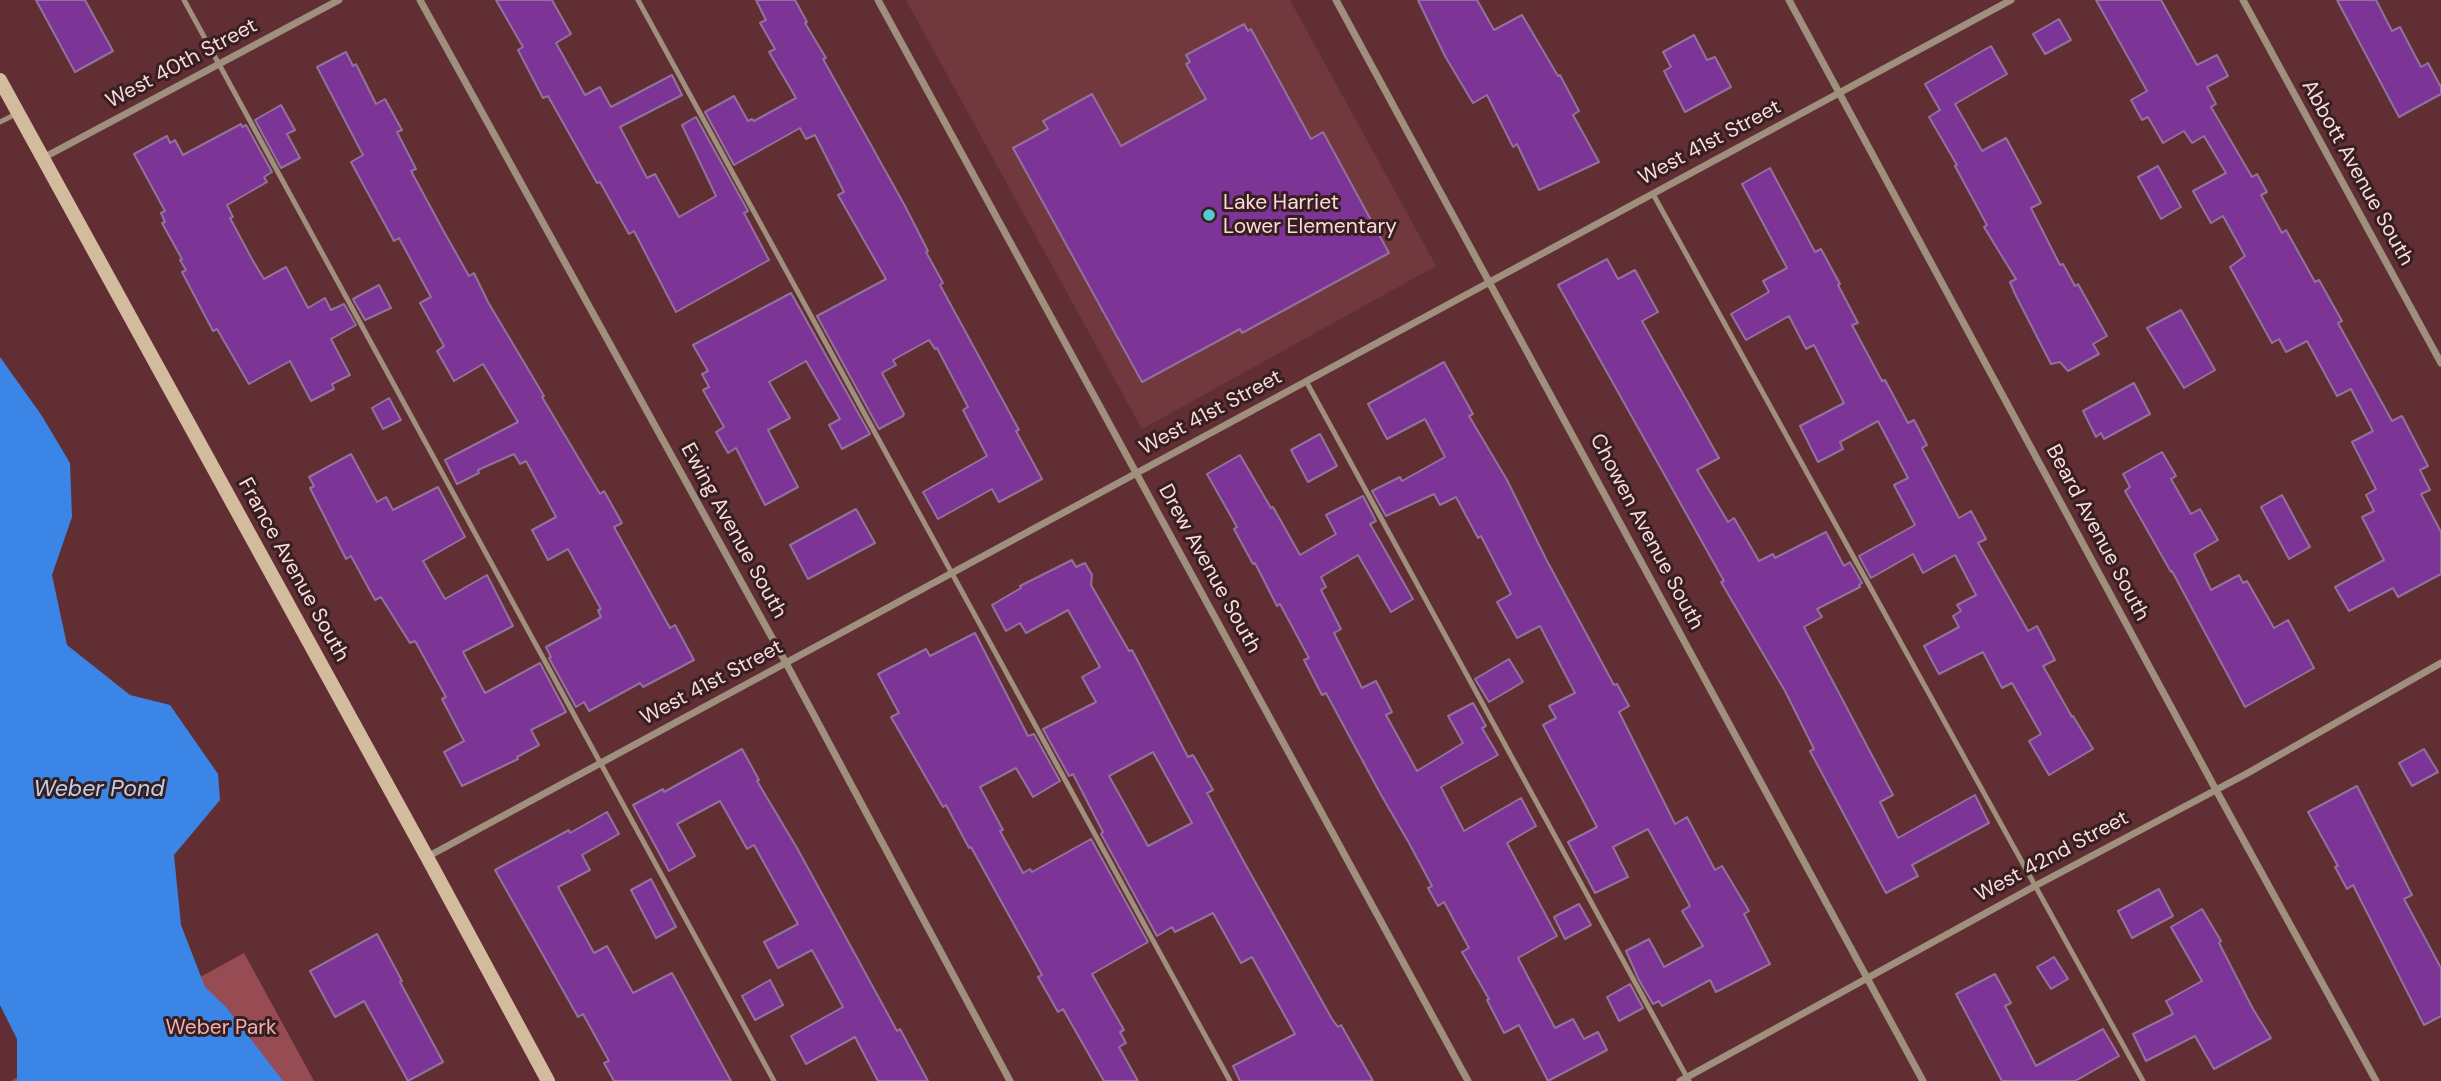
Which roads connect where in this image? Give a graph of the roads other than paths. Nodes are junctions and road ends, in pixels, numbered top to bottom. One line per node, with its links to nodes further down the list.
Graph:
1 (184, 0): 10 (lane)
2 (338, 0): 10 (street, West 40th Street)
3 (420, 0): 22 (street, Ewing Avenue South)
4 (638, 0): 21 (lane)
5 (878, 0): 20 (street, Drew Avenue South)
6 (1336, 0): 17 (street, Chowen Avenue South)
7 (1789, 0): 12 (street, Beard Avenue South)
8 (2011, 0): 12 (street, West 41st Street)
9 (2243, 0): 18 (street, Abbott Avenue South)
10 (219, 65): 15 (street, West 40th Street); 24 (lane)
11 (0, 80): 13 (main road, France Avenue South)
12 (1840, 93): 16 (street, West 41st Street); 25 (street, Beard Avenue South)
13 (18, 113): 14 (lane); 15 (main road, France Avenue South)
14 (0, 122)
15 (43, 158): 26 (main road, France Avenue South)
16 (1653, 194): 17 (street, West 41st Street); 27 (lane)
17 (1491, 281): 19 (street, West 41st Street); 28 (street, Chowen Avenue South)
18 (2441, 363)
19 (1306, 382): 20 (street, West 41st Street); 29 (lane)
20 (1137, 473): 21 (street, West 41st Street); 34 (street, Drew Avenue South)
21 (952, 573): 22 (street, West 41st Street); 33 (lane)
22 (786, 663): 24 (street, West 41st Street); 32 (street, Ewing Avenue South)
23 (2441, 663): 25 (street, West 42nd Street)
24 (600, 763): 26 (street, West 41st Street); 31 (lane)
25 (2216, 790): 27 (street, West 42nd Street); 37 (street, Beard Avenue South)
26 (428, 857): 30 (main road, France Avenue South)
27 (2035, 886): 28 (street, West 42nd Street); 36 (lane)
28 (1867, 978): 29 (street, West 42nd Street); 35 (street, Chowen Avenue South)
29 (1685, 1080)
30 (548, 1081)
31 (774, 1081)
32 (1010, 1081)
33 (1230, 1081)
34 (1468, 1081)
35 (1923, 1081)
36 (2143, 1081)
37 (2376, 1081)

